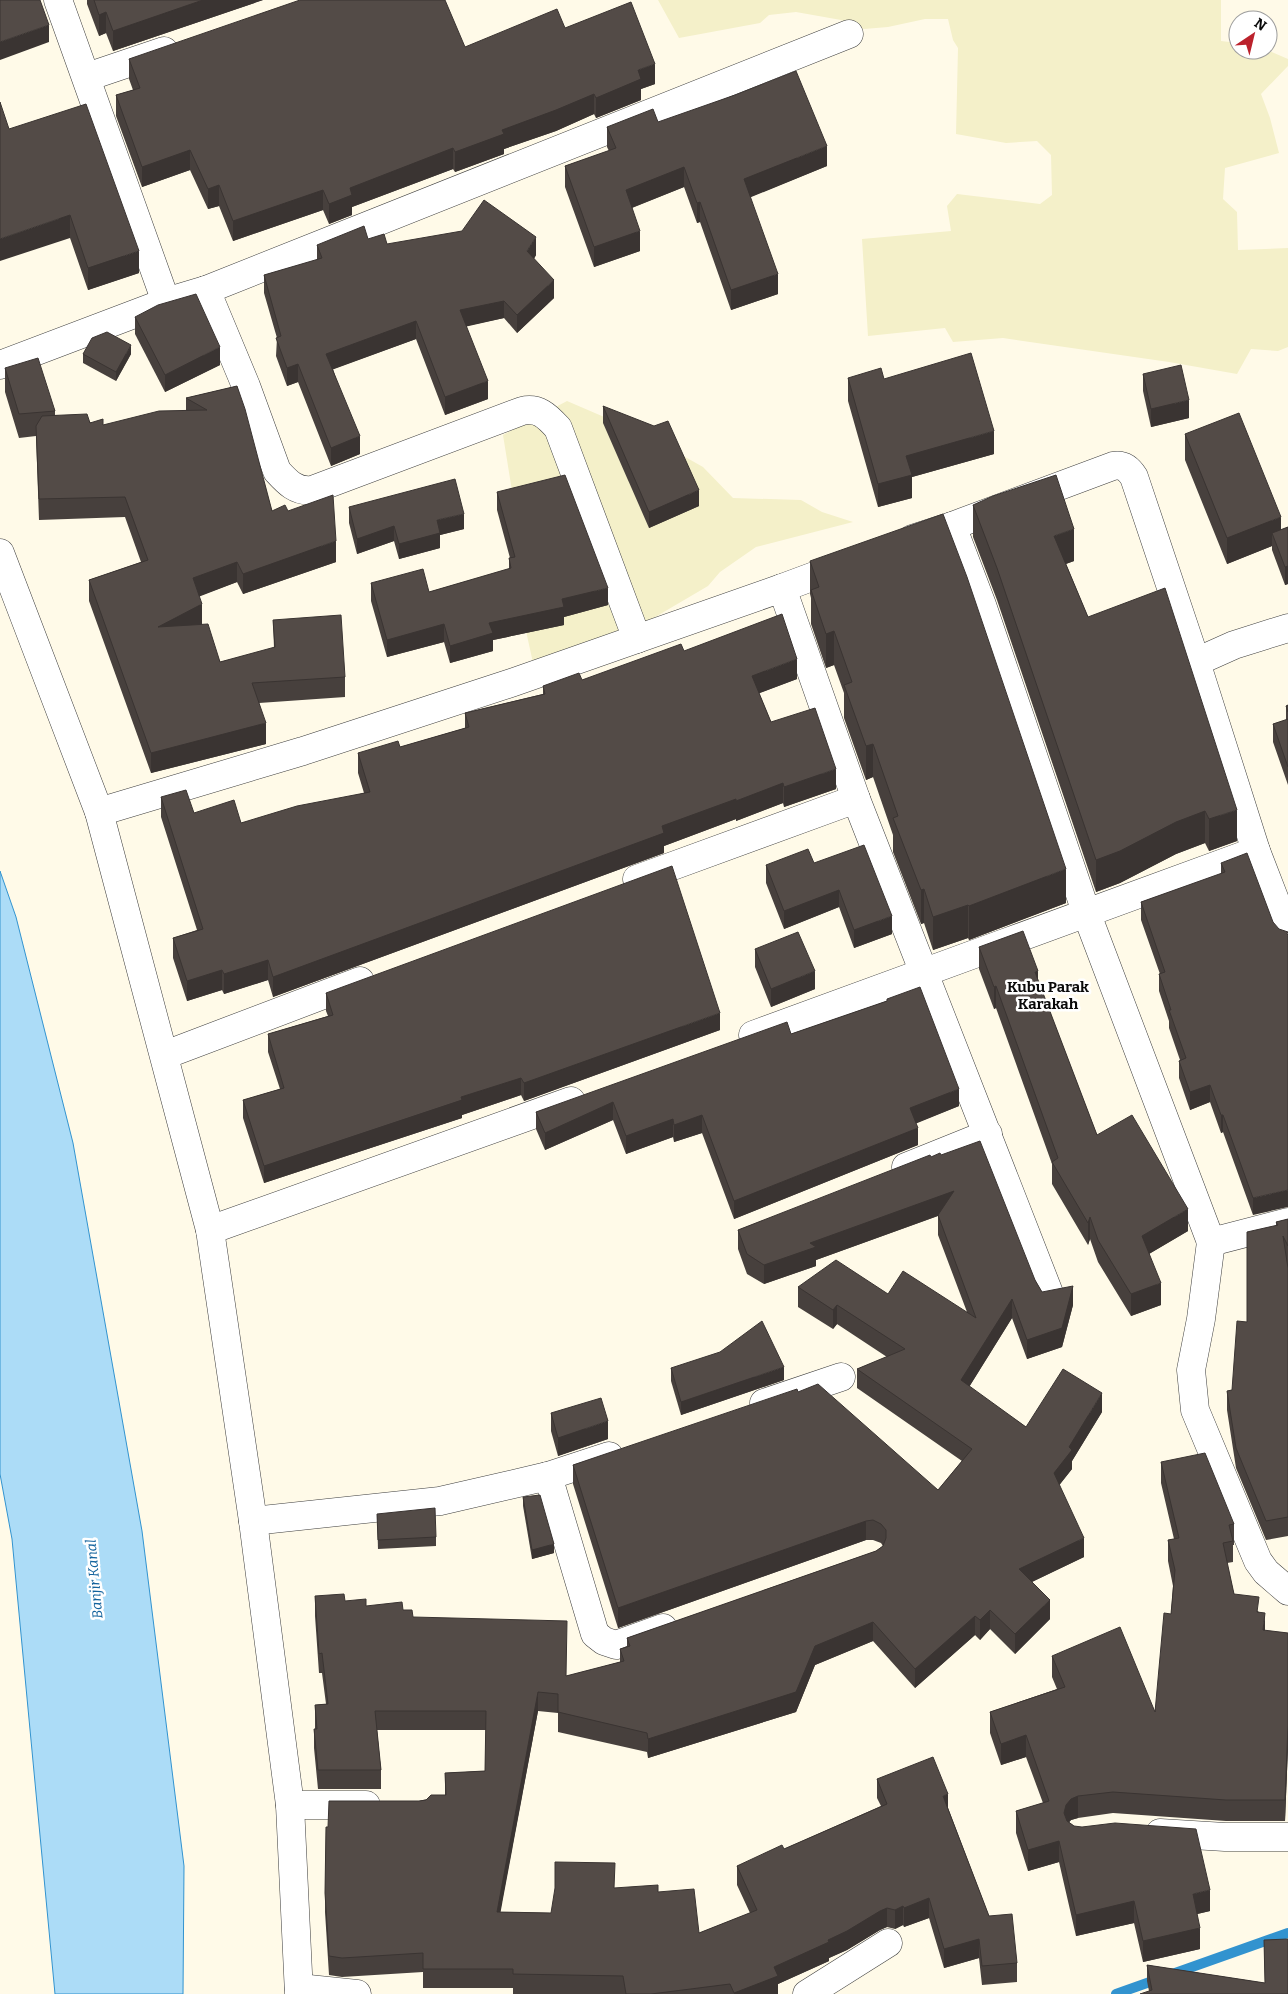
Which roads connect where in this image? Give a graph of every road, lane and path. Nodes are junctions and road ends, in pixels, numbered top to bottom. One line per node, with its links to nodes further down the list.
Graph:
1 (58, 0): 4 (street)
2 (849, 34): 5 (street)
3 (190, 42): 4 (street)
4 (87, 77): 6 (street)
5 (206, 290): 6 (street); 12 (street)
6 (166, 302): 7 (street)
7 (0, 365)
8 (952, 526): 10 (street); 13 (street); 18 (street)
9 (0, 553): 15 (street)
10 (782, 588): 12 (street); 14 (street)
11 (1288, 628): 13 (street)
12 (637, 639): 15 (street)
13 (1196, 662): 16 (street)
14 (856, 799): 17 (street); 21 (street)
15 (99, 812): 23 (street)
16 (1256, 851): 18 (street); 19 (street)
17 (616, 887)
18 (1086, 912): 21 (street); 29 (street)
19 (1288, 934)
20 (385, 972): 23 (street)
21 (925, 973): 22 (street); 25 (street)
22 (728, 1044)
23 (165, 1055): 28 (street)
24 (597, 1091): 28 (street)
25 (988, 1134): 26 (street); 30 (street)
26 (886, 1175)
27 (1288, 1222): 29 (street)
28 (210, 1230): 35 (street)
29 (1211, 1242): 36 (street)
30 (1049, 1293)
31 (841, 1377): 32 (street)
32 (738, 1412)
33 (636, 1447): 34 (street)
34 (548, 1476): 35 (street); 37 (street)
35 (253, 1520): 38 (street)
36 (1288, 1591)
37 (689, 1619)
38 (290, 1805): 39 (street); 43 (street)
39 (389, 1805)
40 (1132, 1830): 41 (street)
41 (1288, 1837)
42 (888, 1943): 45 (street)
43 (299, 1991): 44 (street)
44 (357, 1994)
45 (807, 1994)

